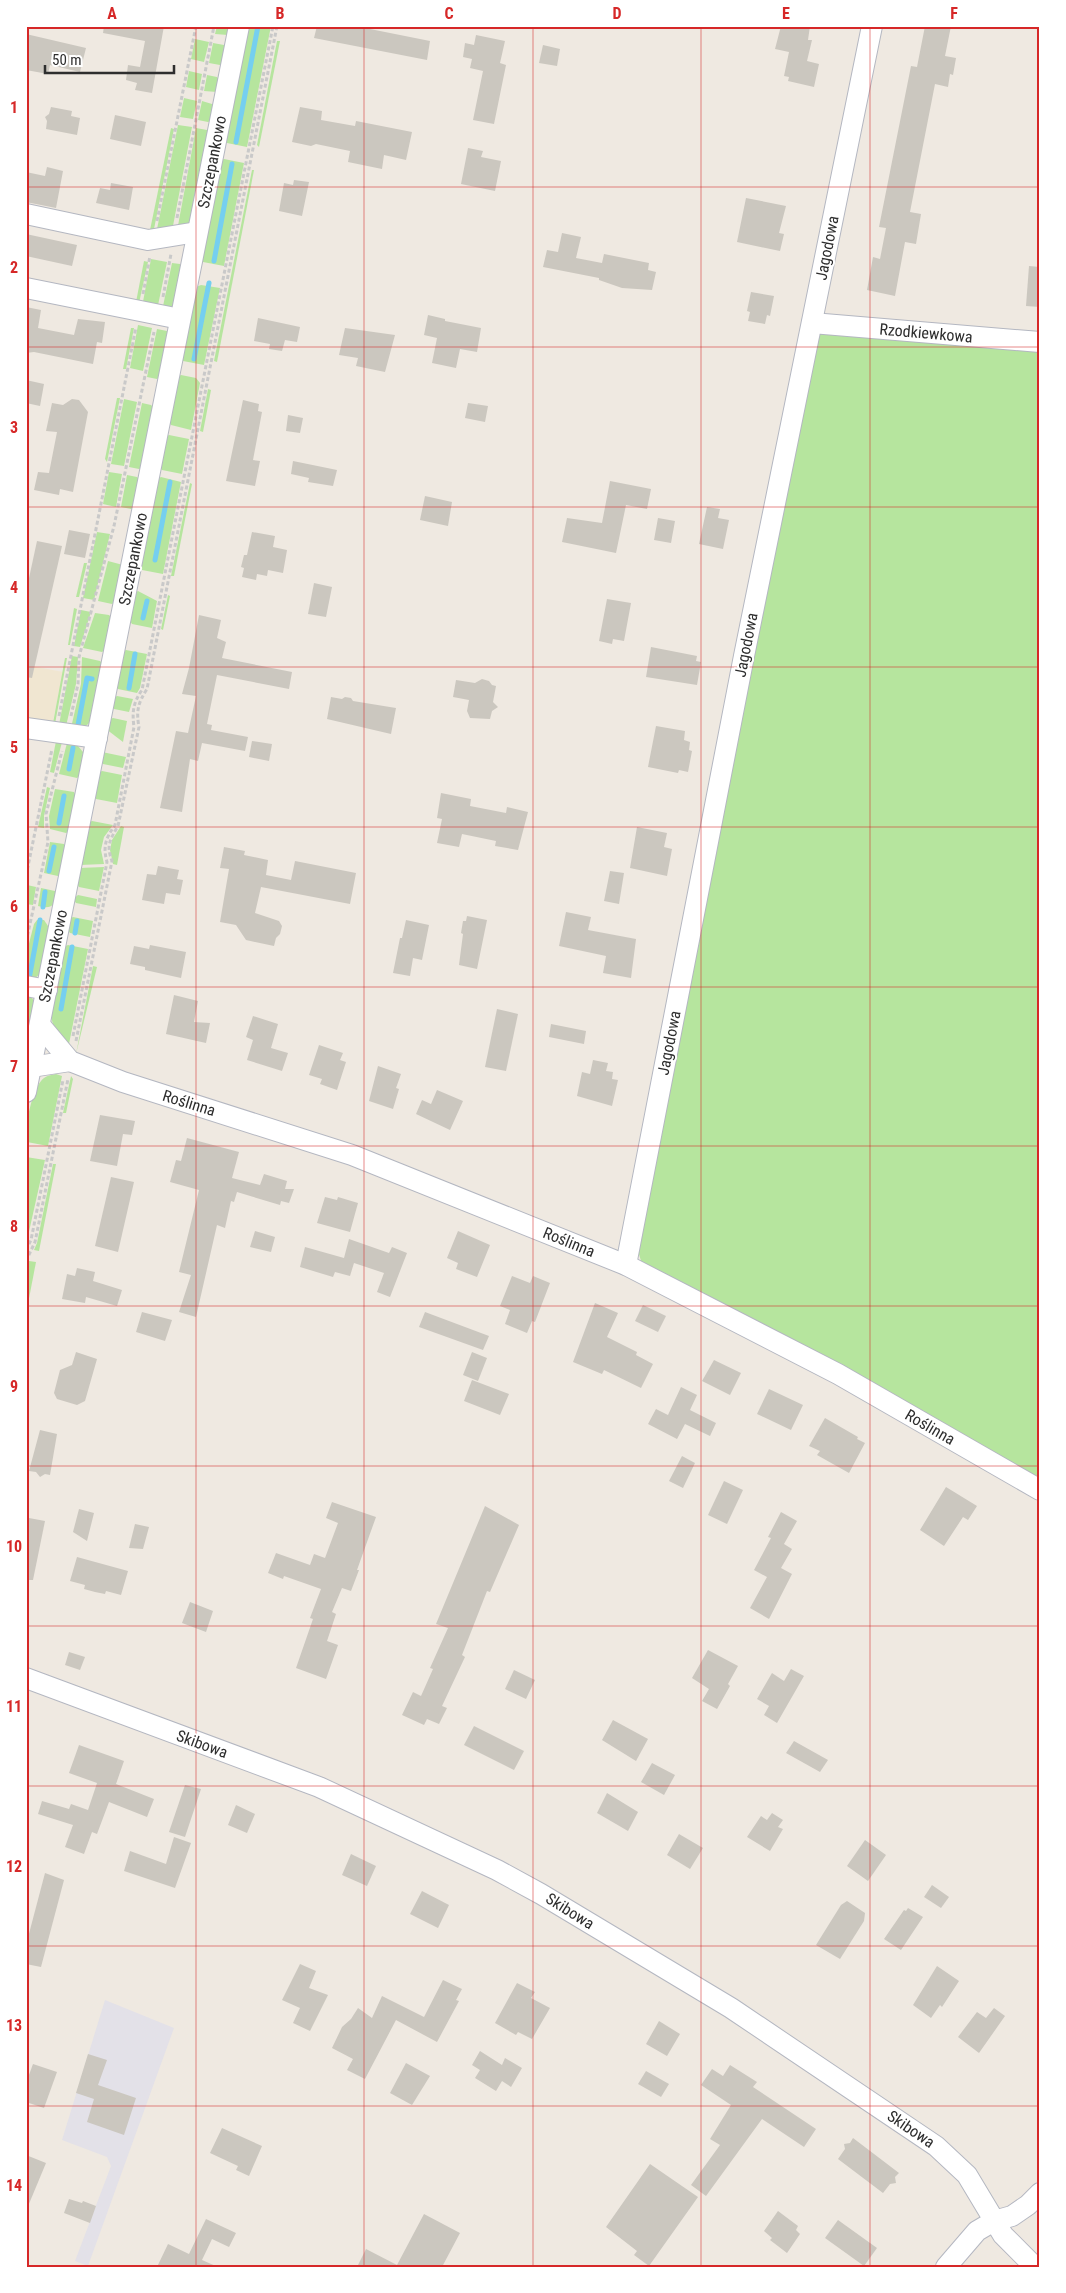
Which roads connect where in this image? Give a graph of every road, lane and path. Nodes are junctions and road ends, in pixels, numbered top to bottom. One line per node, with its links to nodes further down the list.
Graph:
1 (196, 26): 10 (path)
2 (214, 26): 9 (path)
3 (239, 26): 8 (street, Szczepankowo)
4 (273, 26): 24 (path)
5 (277, 26): 24 (path)
6 (872, 26): 14 (street, Jagodowa)
7 (26, 214): 10 (street)
8 (198, 232): 9 (street); 13 (street, Szczepankowo)
9 (174, 236): 10 (street); 12 (path)
10 (154, 239): 12 (path)
11 (26, 288): 12 (street)
12 (149, 312): 13 (street); 17 (path); 17 (path)
13 (180, 319): 18 (street, Szczepankowo)
14 (812, 323): 15 (street, Rzodkiewkowa); 29 (street, Jagodowa)
15 (1040, 342)
16 (26, 728): 17 (street)
17 (61, 733): 18 (street); 19 (path); 20 (path)
18 (97, 738): 22 (street, Szczepankowo)
19 (26, 876)
20 (26, 942)
21 (26, 986): 22 (street)
22 (47, 990): 23 (street, Szczepankowo)
23 (40, 1025): 24 (street, Roślinna); 25 (street, Szczepankowo)
24 (70, 1061): 25 (street); 27 (path); 28 (path); 29 (street, Roślinna)
25 (31, 1067): 26 (street, Szczepankowo)
26 (26, 1092)
27 (26, 1250)
28 (26, 1261)
29 (626, 1265): 30 (street, Roślinna)
30 (1040, 1490)
31 (26, 1678): 33 (street, Skibowa)
32 (1040, 2193): 33 (street)
33 (994, 2221): 34 (street); 35 (street, Skibowa)
34 (946, 2267)
35 (1035, 2267)

